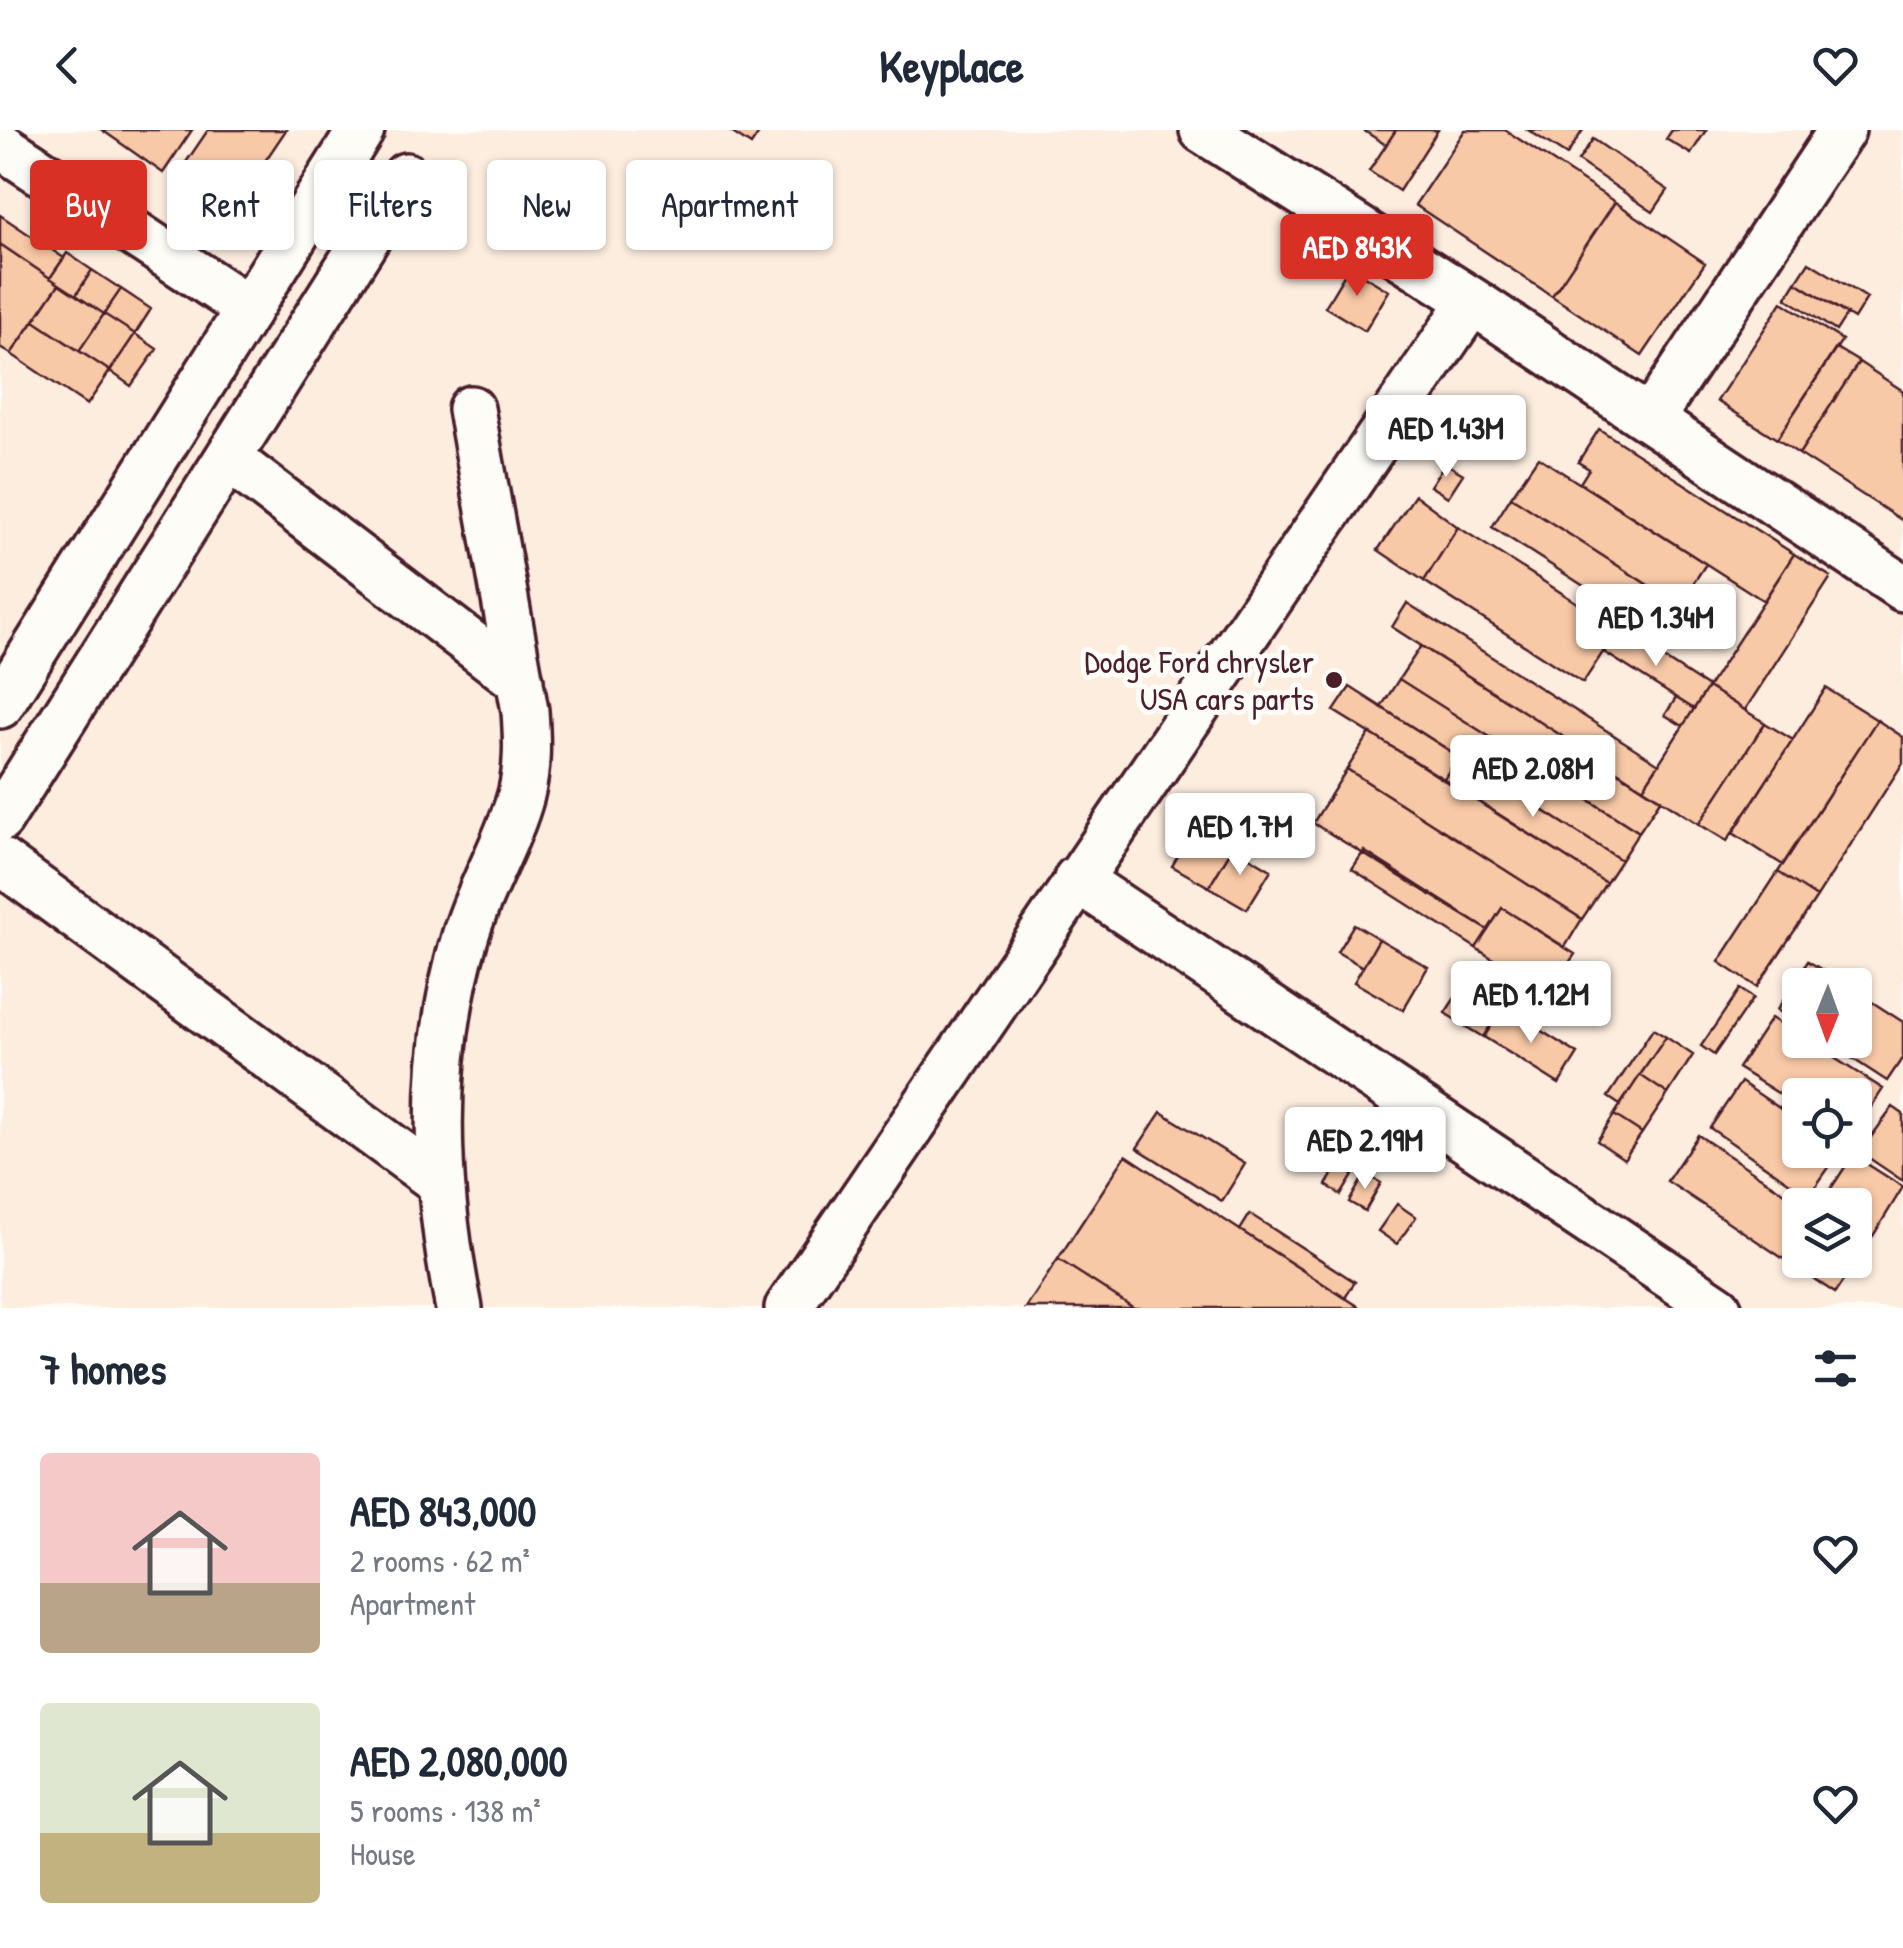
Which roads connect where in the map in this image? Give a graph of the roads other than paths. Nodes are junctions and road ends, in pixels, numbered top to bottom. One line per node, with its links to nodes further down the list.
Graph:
1 (361, 130): 7 (street)
2 (1203, 130): 6 (street)
3 (1842, 130): 9 (street)
4 (0, 144): 7 (street)
5 (359, 250): 10 (street)
6 (1472, 301): 9 (street); 16 (street)
7 (249, 309): 13 (street)
8 (471, 409): 12 (street)
9 (1651, 418): 11 (street)
10 (228, 458): 12 (street); 14 (street)
11 (1903, 588)
12 (520, 681): 17 (street)
13 (0, 705)
14 (0, 819)
15 (0, 861): 17 (street)
16 (1078, 879): 19 (street); 20 (street)
17 (441, 1183): 18 (street)
18 (459, 1308)
19 (788, 1308)
20 (1718, 1308)

